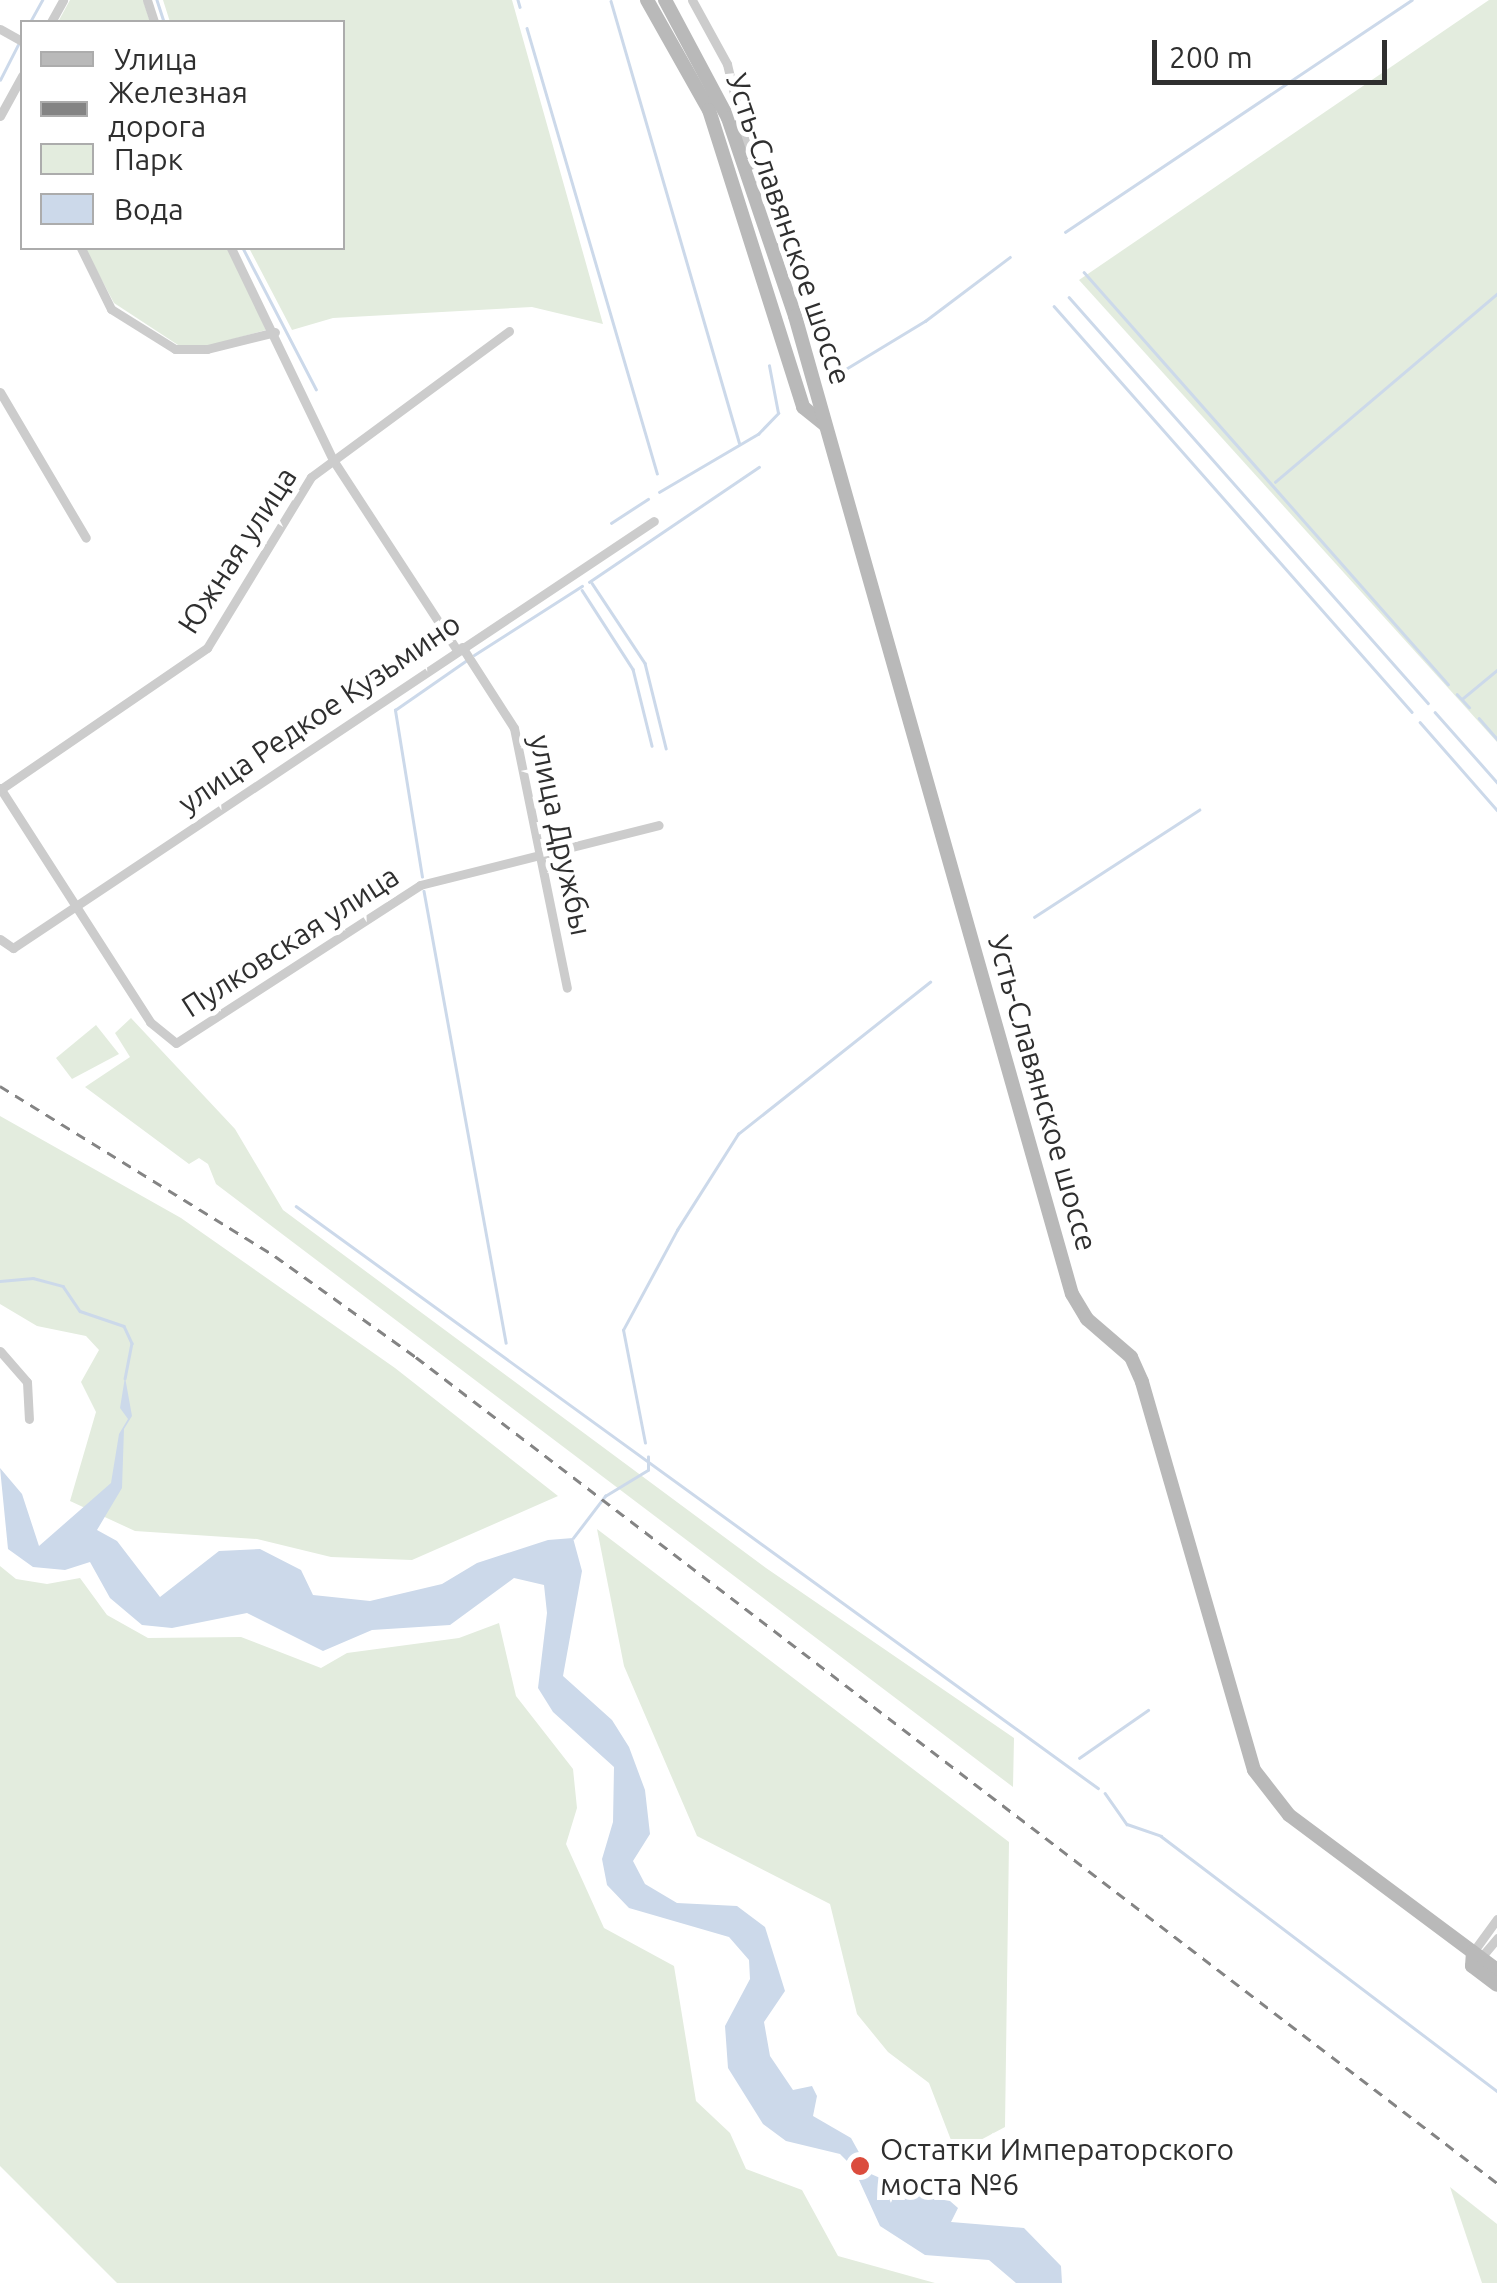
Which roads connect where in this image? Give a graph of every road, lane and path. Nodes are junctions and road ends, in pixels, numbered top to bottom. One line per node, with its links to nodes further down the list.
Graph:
1 (647, 0): 12 (street, Усть-Славянское шоссе)
2 (666, 0): 6 (street, Усть-Славянское шоссе)
3 (692, 0): 6 (street)
4 (20, 84): 5 (street)
5 (0, 116)
6 (764, 226): 12 (street, Усть-Славянское шоссе)
7 (82, 250): 10 (street)
8 (232, 250): 10 (street, улица Дружбы)
9 (510, 331): 13 (street, Южная улица)
10 (275, 332): 13 (street, улица Дружбы)
11 (0, 392): 15 (street)
12 (825, 425): 27 (street, Усть-Славянское шоссе)
13 (333, 460): 16 (street, улица Дружбы); 17 (street, Южная улица)
14 (654, 521): 16 (street, улица Редкое Кузьмино)
15 (86, 538)
16 (459, 648): 19 (street, улица Дружбы); 20 (street, улица Редкое Кузьмино)
17 (0, 789): 20 (street)
18 (659, 826): 19 (street, Пулковская улица)
19 (538, 854): 20 (street, Пулковская улица); 22 (street, улица Дружбы)
20 (74, 906): 21 (street, улица Редкое Кузьмино)
21 (0, 939)
22 (567, 988)
23 (0, 1351): 24 (street)
24 (29, 1418)
25 (1497, 1919): 27 (street)
26 (1497, 1938): 27 (street)
27 (1476, 1959): 28 (street); 29 (street)
28 (1497, 1970)
29 (1497, 1985)

